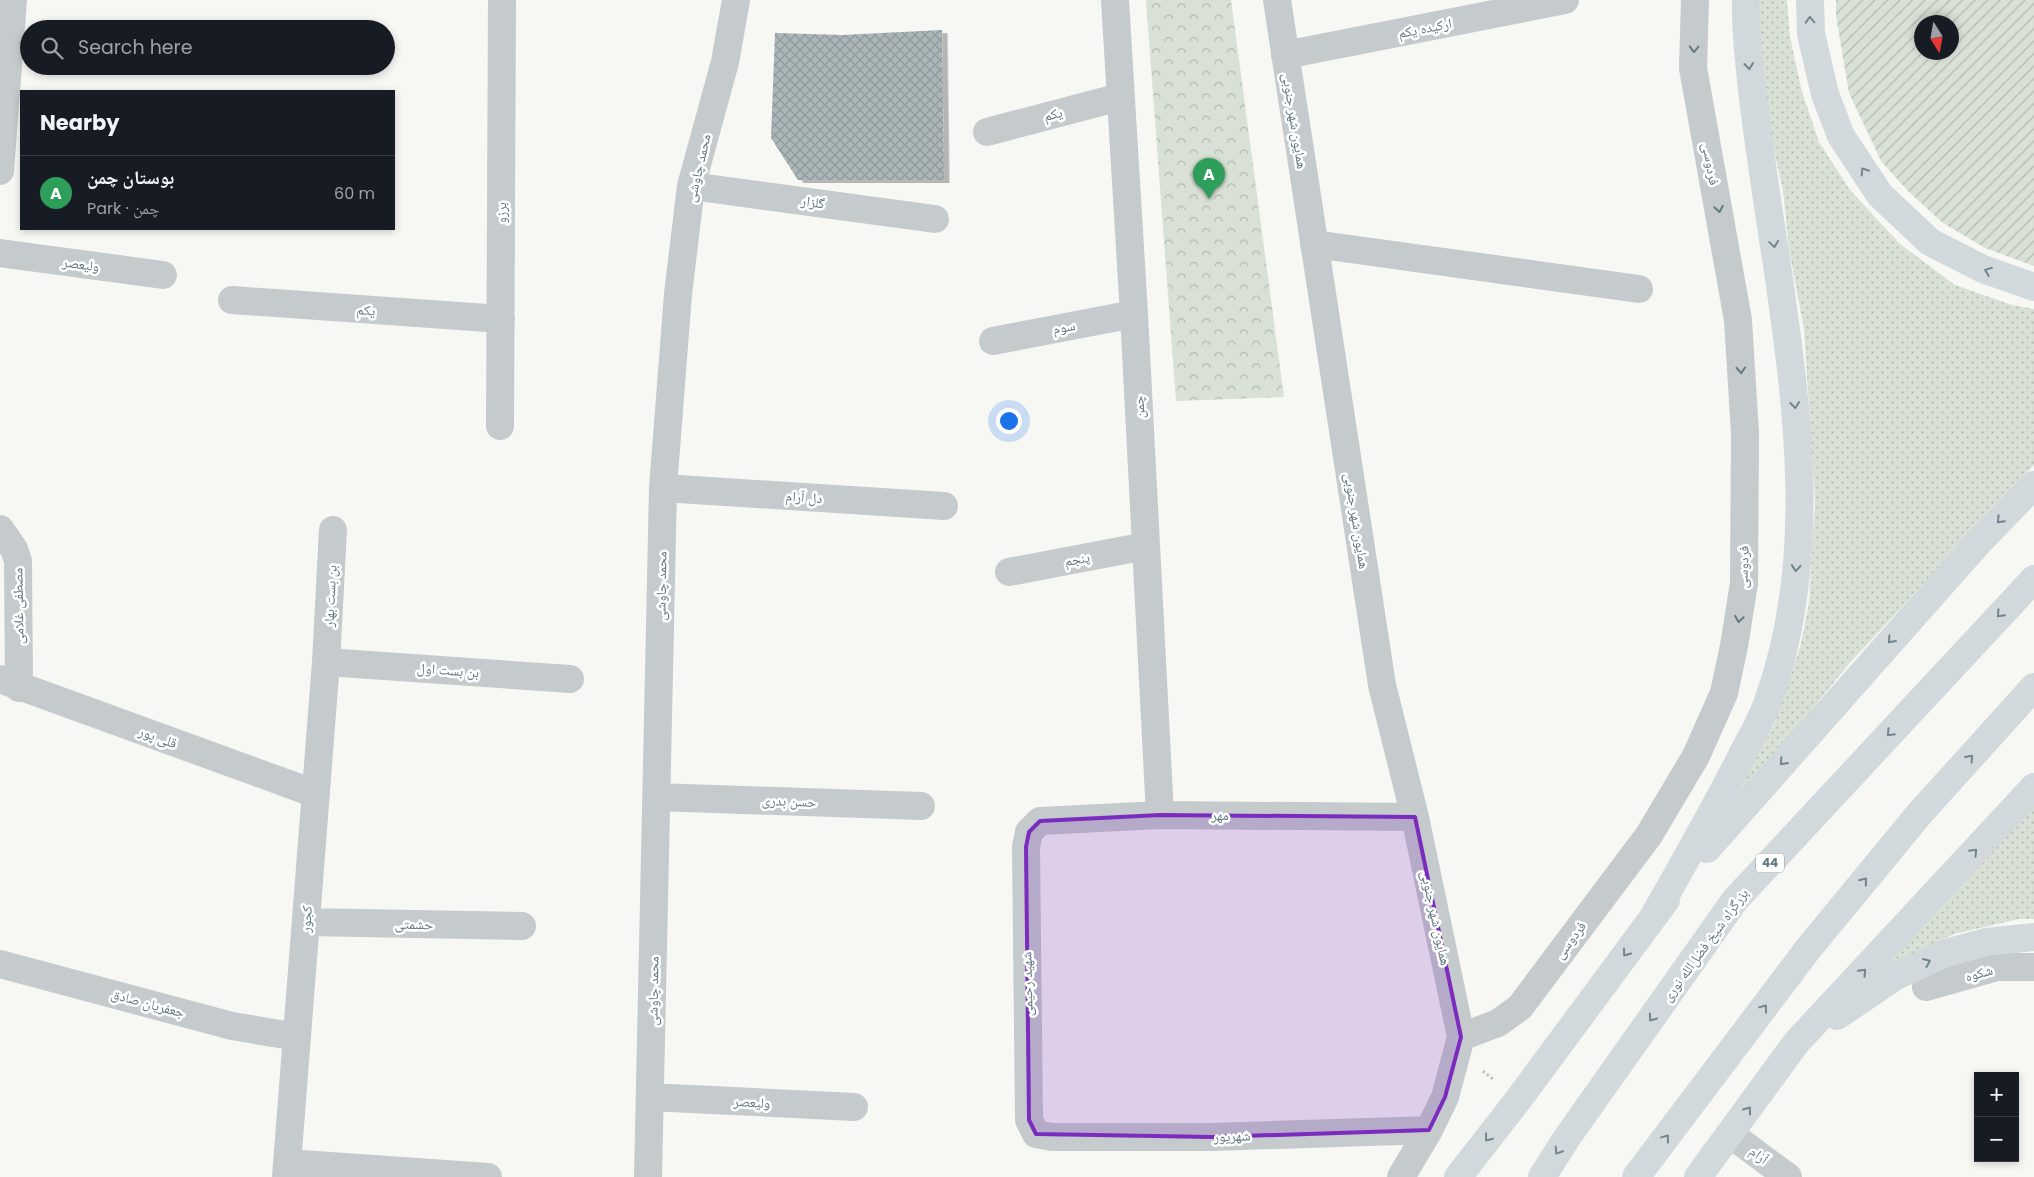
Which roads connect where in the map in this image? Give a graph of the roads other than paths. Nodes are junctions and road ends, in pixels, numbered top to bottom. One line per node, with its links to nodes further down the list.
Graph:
1 (13, 0): 13 (street)
2 (502, 0): 23 (street, برزو)
3 (1114, 0): 11 (street, چمن)
4 (1276, 0): 10 (street, همایون‌ شهر جنوبی)
5 (1565, 0): 10 (street, ارکیده یکم)
6 (1695, 0): 53 (street, فردوسی, one-way to 53)
7 (1746, 0): 45 (highway, one-way to 45)
8 (1810, 0): 19 (highway, one-way to 8)
9 (738, 1): 14 (street, محمد چاوشی)
10 (1286, 55): 16 (street, همایون‌ شهر جنوبی)
11 (1120, 97): 12 (street, یکم); 22 (street, چمن)
12 (987, 132)
13 (0, 171)
14 (691, 186): 15 (street, گلزار); 27 (street, محمد چاوشی)
15 (935, 219)
16 (1314, 244): 20 (street); 43 (street, همایون‌ شهر جنوبی)
17 (0, 253): 18 (street, ولیعصر)
18 (163, 275)
19 (2034, 287)
20 (1638, 289)
21 (232, 300): 23 (street, یکم)
22 (1134, 314): 24 (street, سوم); 31 (street, چمن)
23 (501, 319): 25 (street, برزو)
24 (993, 341)
25 (500, 426)
26 (2034, 485): 45 (highway, one-way to 45)
27 (663, 488): 28 (street, دل‌ آرام); 40 (street, محمد چاوشی)
28 (944, 506)
29 (0, 529): 36 (street, مصطفی غلامی)
30 (333, 530): 34 (street, بن بست بهار)
31 (1146, 546): 32 (street, پنجم); 42 (street, چمن)
32 (1009, 572)
33 (2034, 579): 65 (highway, بزرگراه شیخ فضل‌الله نوری / 44, one-way to 65)
34 (326, 662): 35 (street, بن بست اول); 39 (street, کجور)
35 (570, 679)
36 (10, 684): 39 (street, قلی پور)
37 (2034, 687): 66 (highway, one-way to 37)
38 (2034, 788): 54 (highway, one-way to 38)
39 (316, 794): 46 (street, کجور)
40 (657, 797): 41 (street, حسن بدری); 55 (street, محمد چاوشی)
41 (921, 806)
42 (1160, 815): 43 (street, مهر); 44 (street, مهر)
43 (1415, 817): 53 (street, همایون‌ شهر جنوبی)
44 (1029, 832): 58 (street, شهید رحیمی)
45 (1655, 914): 64 (highway, one-way to 64)
46 (306, 922): 47 (street, حشمتی); 52 (street, کجور)
47 (522, 926)
48 (2034, 937): 54 (highway, one-way to 48)
49 (0, 964): 52 (street, جعفریان صادق)
50 (2034, 967): 51 (street, شکوه)
51 (1926, 987)
52 (297, 1037): 60 (street, کجور)
53 (1461, 1038): 57 (street)
54 (1796, 1043): 59 (highway, one-way to 54)
55 (650, 1097): 56 (street, ولیعصر); 62 (street, محمد چاوشی)
56 (854, 1108)
57 (1429, 1130): 58 (street, شهریور); 63 (street)
58 (1036, 1134)
59 (1730, 1134): 67 (highway); 68 (street, آرام)
60 (287, 1170): 61 (street)
61 (488, 1177)
62 (648, 1177)
63 (1401, 1177)
64 (1458, 1177)
65 (1542, 1177)
66 (1636, 1177)
67 (1698, 1177)
68 (1788, 1177)

